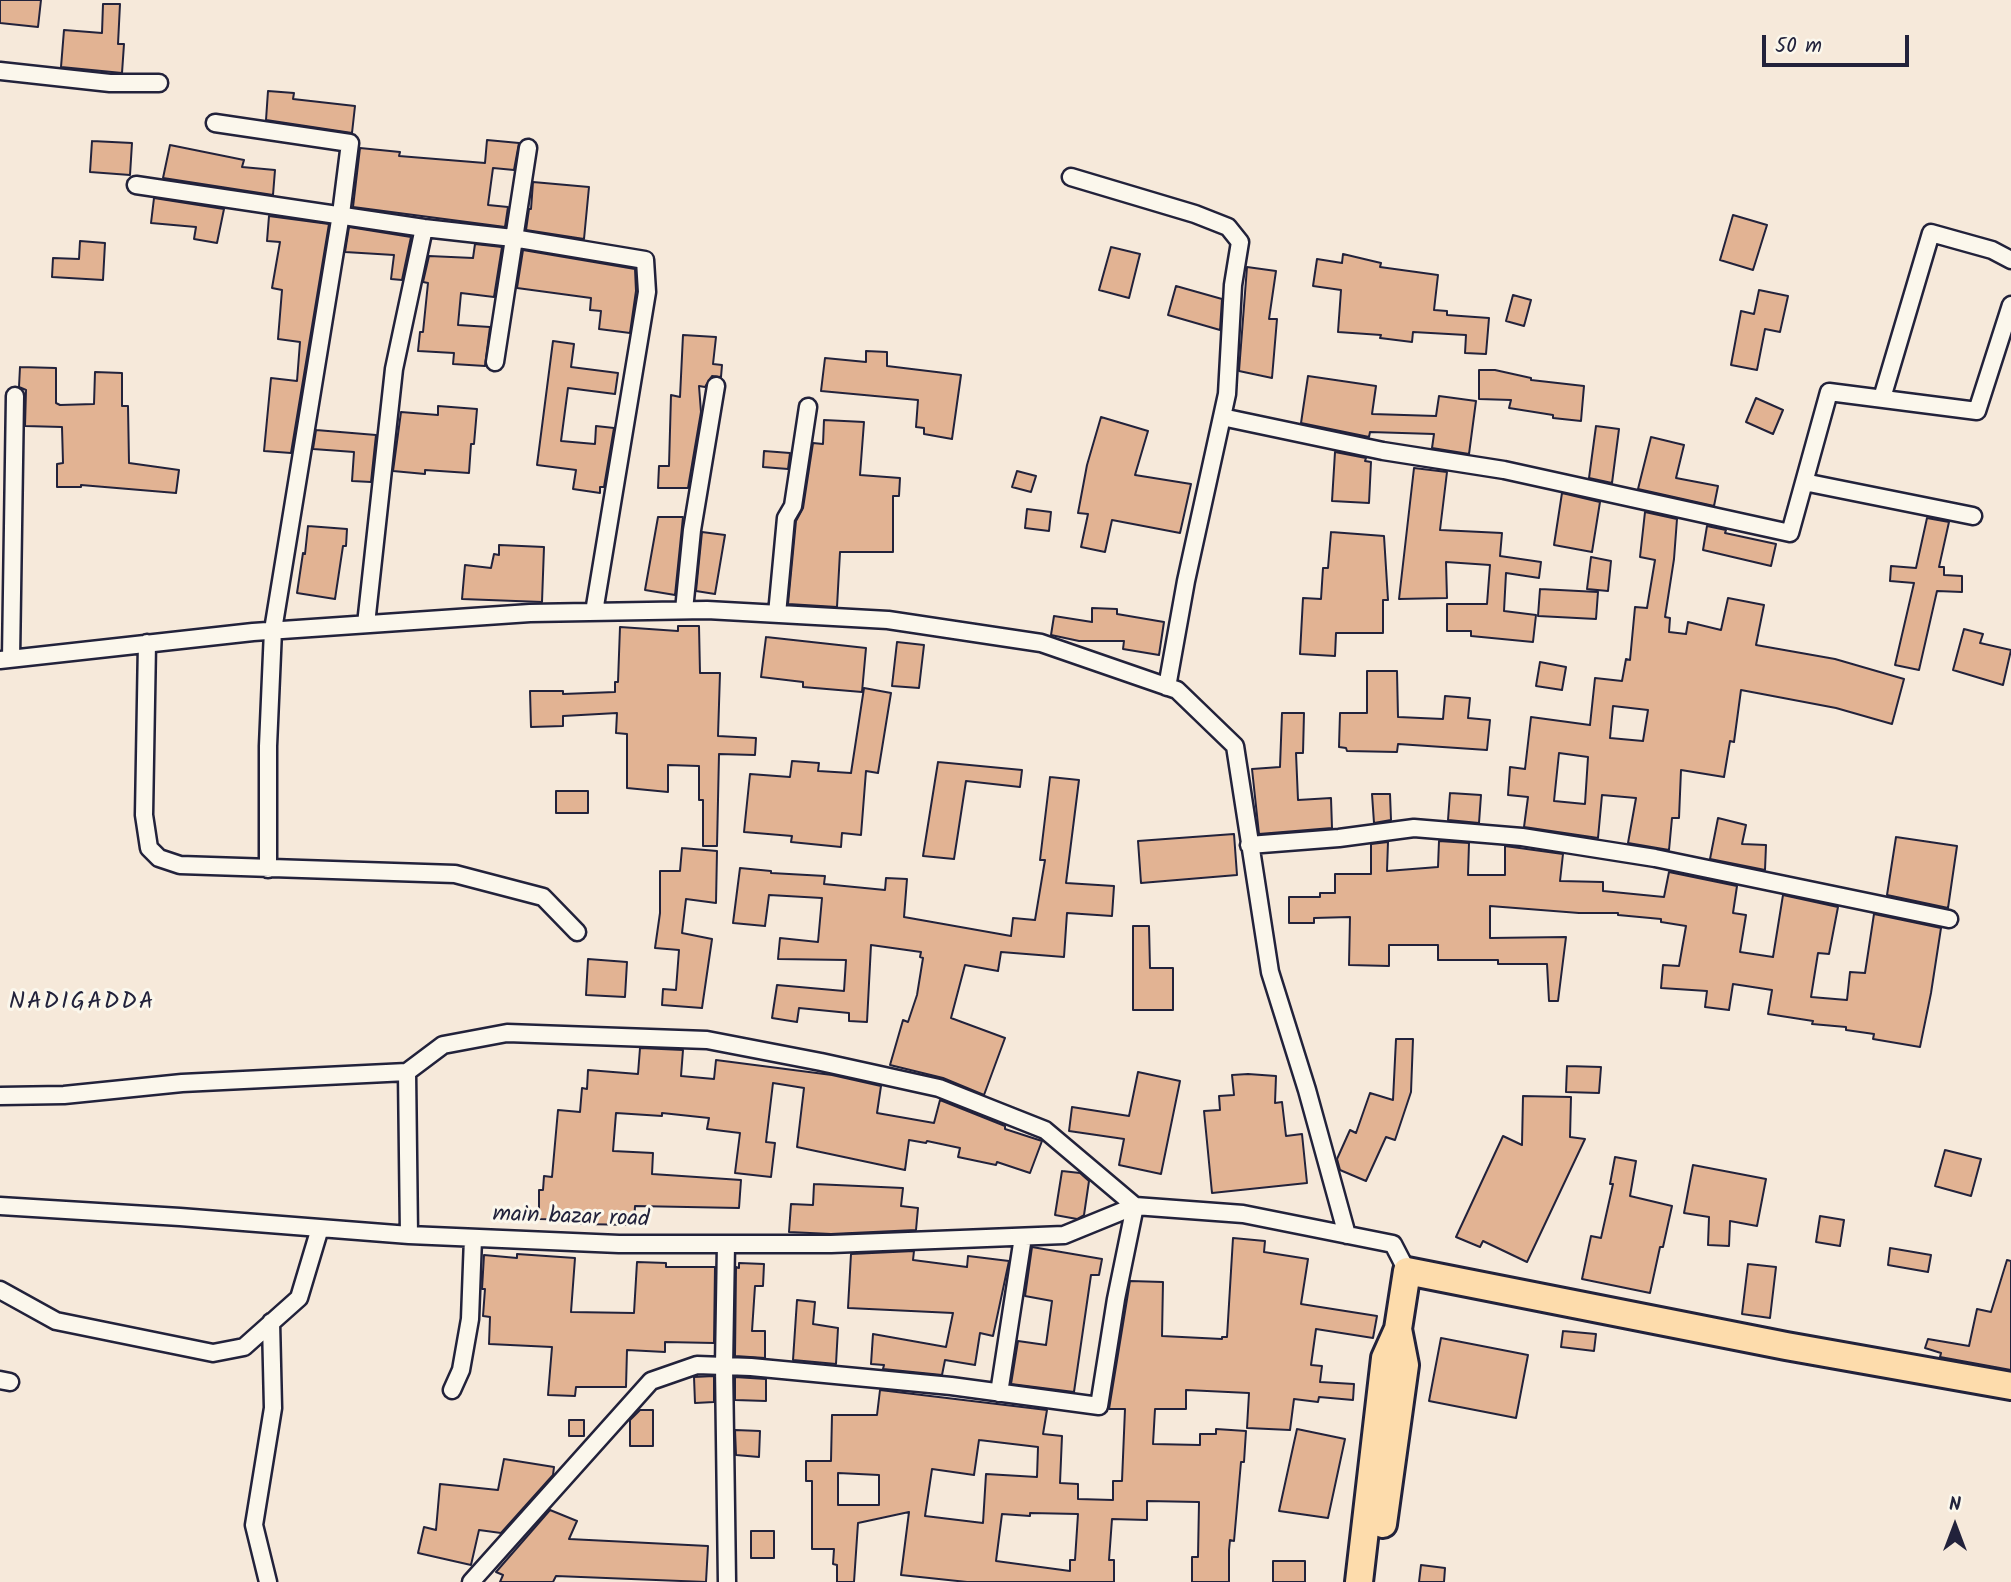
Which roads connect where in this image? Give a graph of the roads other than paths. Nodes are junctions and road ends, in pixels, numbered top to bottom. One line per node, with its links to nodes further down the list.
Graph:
1 (0, 71): 2 (street)
2 (159, 83)
3 (215, 123): 7 (street)
4 (528, 148): 9 (street)
5 (1071, 177): 17 (street)
6 (136, 185): 7 (street)
7 (341, 214): 8 (street); 24 (street)
8 (424, 228): 9 (street); 23 (street)
9 (513, 238): 12 (street); 21 (street)
10 (2011, 260): 15 (street)
11 (2011, 305): 15 (street)
12 (495, 362)
13 (716, 386): 20 (street)
14 (15, 396): 26 (street)
15 (1882, 398): 18 (street)
16 (808, 407): 22 (street)
17 (1222, 417): 18 (street); 27 (street)
18 (1804, 482): 19 (street)
19 (1973, 516)
20 (684, 610): 21 (street); 22 (street)
21 (594, 612): 23 (street)
22 (777, 614): 27 (street)
23 (366, 624): 24 (street)
24 (273, 630): 25 (street); 29 (street)
25 (147, 643): 26 (street); 29 (street)
26 (5, 659)
27 (1167, 687): 28 (street)
28 (1249, 845): 30 (street); 38 (street)
29 (268, 869): 31 (street)
30 (1949, 919)
31 (577, 932)
32 (407, 1072): 33 (street); 35 (street); 37 (street)
33 (0, 1096)
34 (0, 1206): 36 (street, main bazar road)
35 (1135, 1206): 38 (street); 39 (street, main bazar road); 49 (street)
36 (320, 1228): 37 (street, main bazar road); 44 (street)
37 (409, 1235): 40 (street, main bazar road)
38 (1347, 1235): 42 (street)
39 (1023, 1237): 41 (street, main bazar road); 49 (street)
40 (473, 1238): 41 (street, main bazar road); 48 (street)
41 (726, 1244): 46 (street)
42 (1407, 1271): 45 (highway); 47 (highway)
43 (0, 1290): 44 (street)
44 (271, 1322): 50 (street)
45 (1398, 1329): 53 (highway); 54 (highway)
46 (724, 1366): 49 (street); 51 (street); 52 (street)
47 (2011, 1386)
48 (452, 1390)
49 (999, 1392)
50 (268, 1582)
51 (471, 1582)
52 (727, 1582)
53 (1359, 1582)
54 (1377, 1582)

